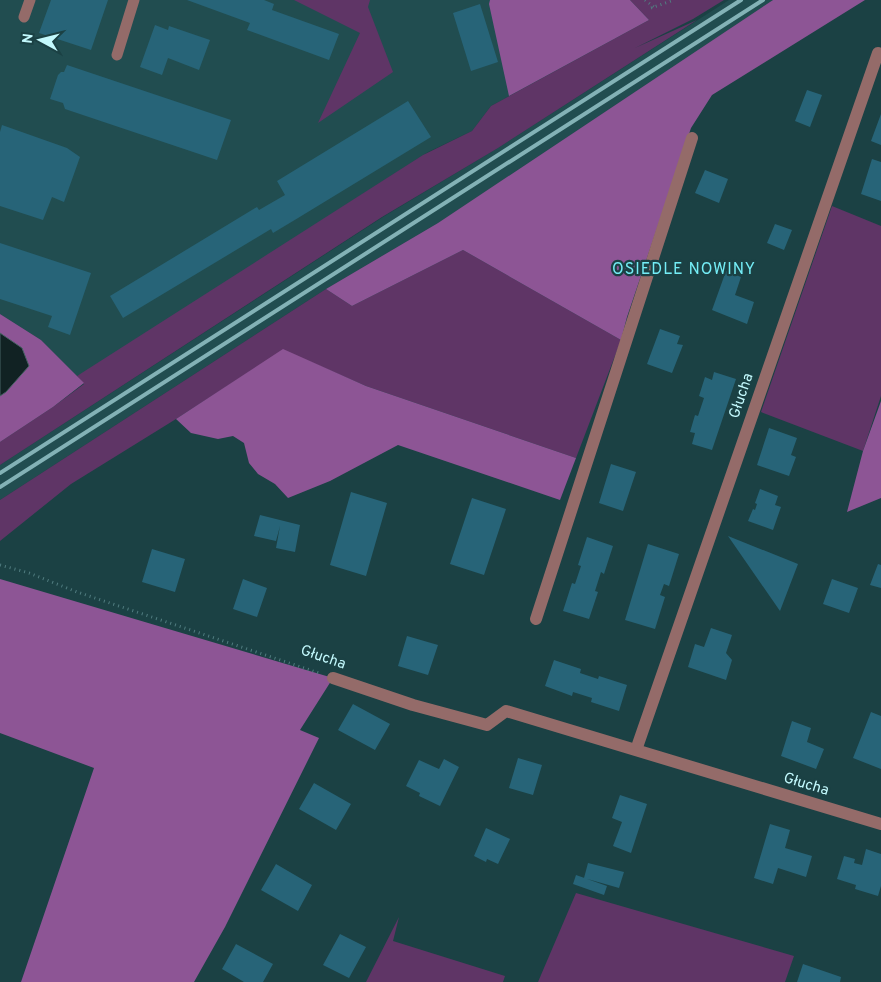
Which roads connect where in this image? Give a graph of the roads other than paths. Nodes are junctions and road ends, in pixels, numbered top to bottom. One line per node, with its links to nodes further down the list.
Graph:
1 (30, 0): 3 (lane)
2 (134, 0): 5 (lane)
3 (24, 17)
4 (878, 53): 9 (street, Głucha)
5 (117, 55)
6 (692, 138): 7 (street)
7 (536, 619)
8 (333, 678): 9 (street, Głucha)
9 (636, 750): 10 (street, Głucha)
10 (881, 824)

